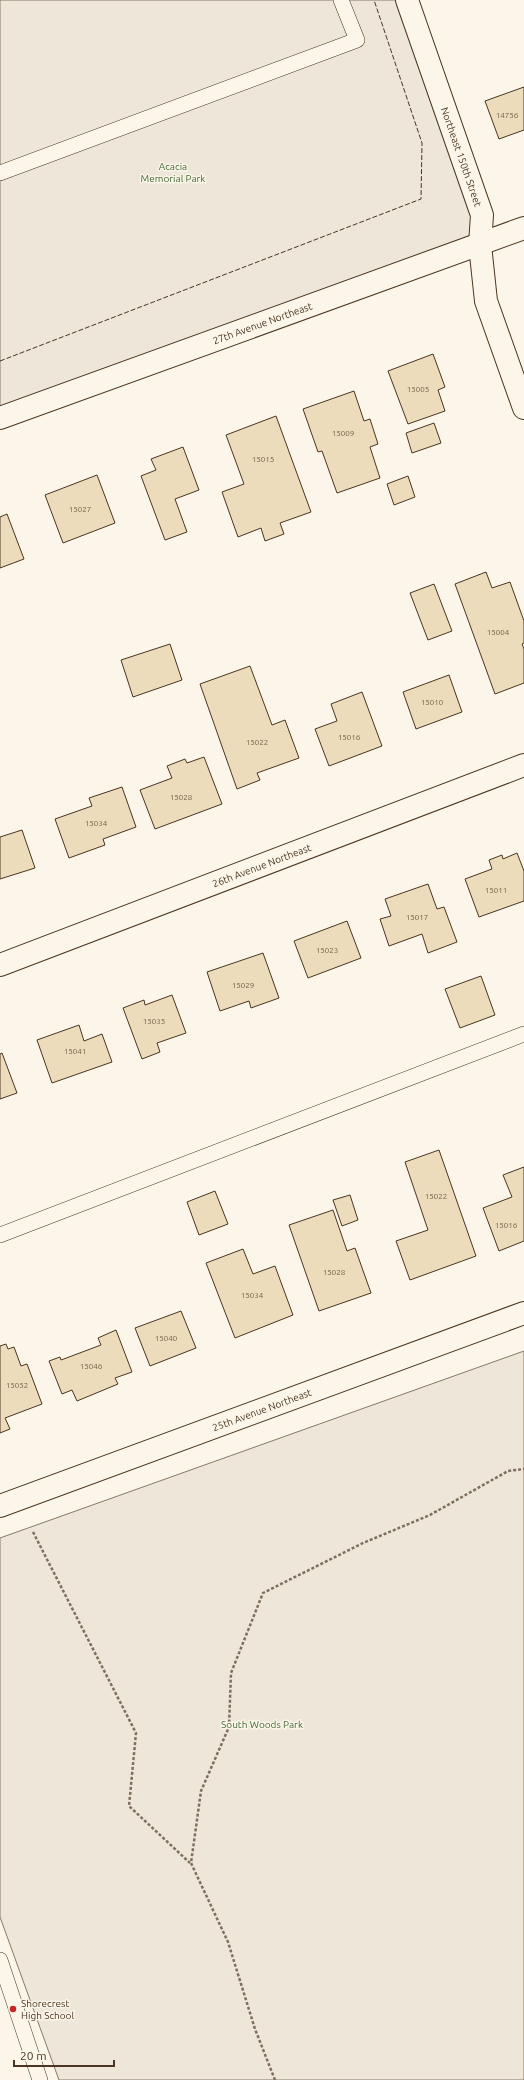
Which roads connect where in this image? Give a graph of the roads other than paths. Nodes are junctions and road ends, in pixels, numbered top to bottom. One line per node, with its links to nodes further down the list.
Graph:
1 (341, 0): 3 (lane)
2 (407, 0): 5 (street, Northeast 150th Street)
3 (0, 173)
4 (524, 228): 5 (street, 27th Avenue Northeast)
5 (480, 245): 6 (street, Northeast 150th Street); 7 (street, 27th Avenue Northeast)
6 (524, 408)
7 (0, 418)
8 (524, 765): 9 (street, 26th Avenue Northeast)
9 (0, 965)
10 (524, 1034): 11 (lane)
11 (0, 1235)
12 (524, 1313): 13 (street, 25th Avenue Northeast)
13 (0, 1506)
14 (0, 1960): 15 (lane)
15 (40, 2080)

